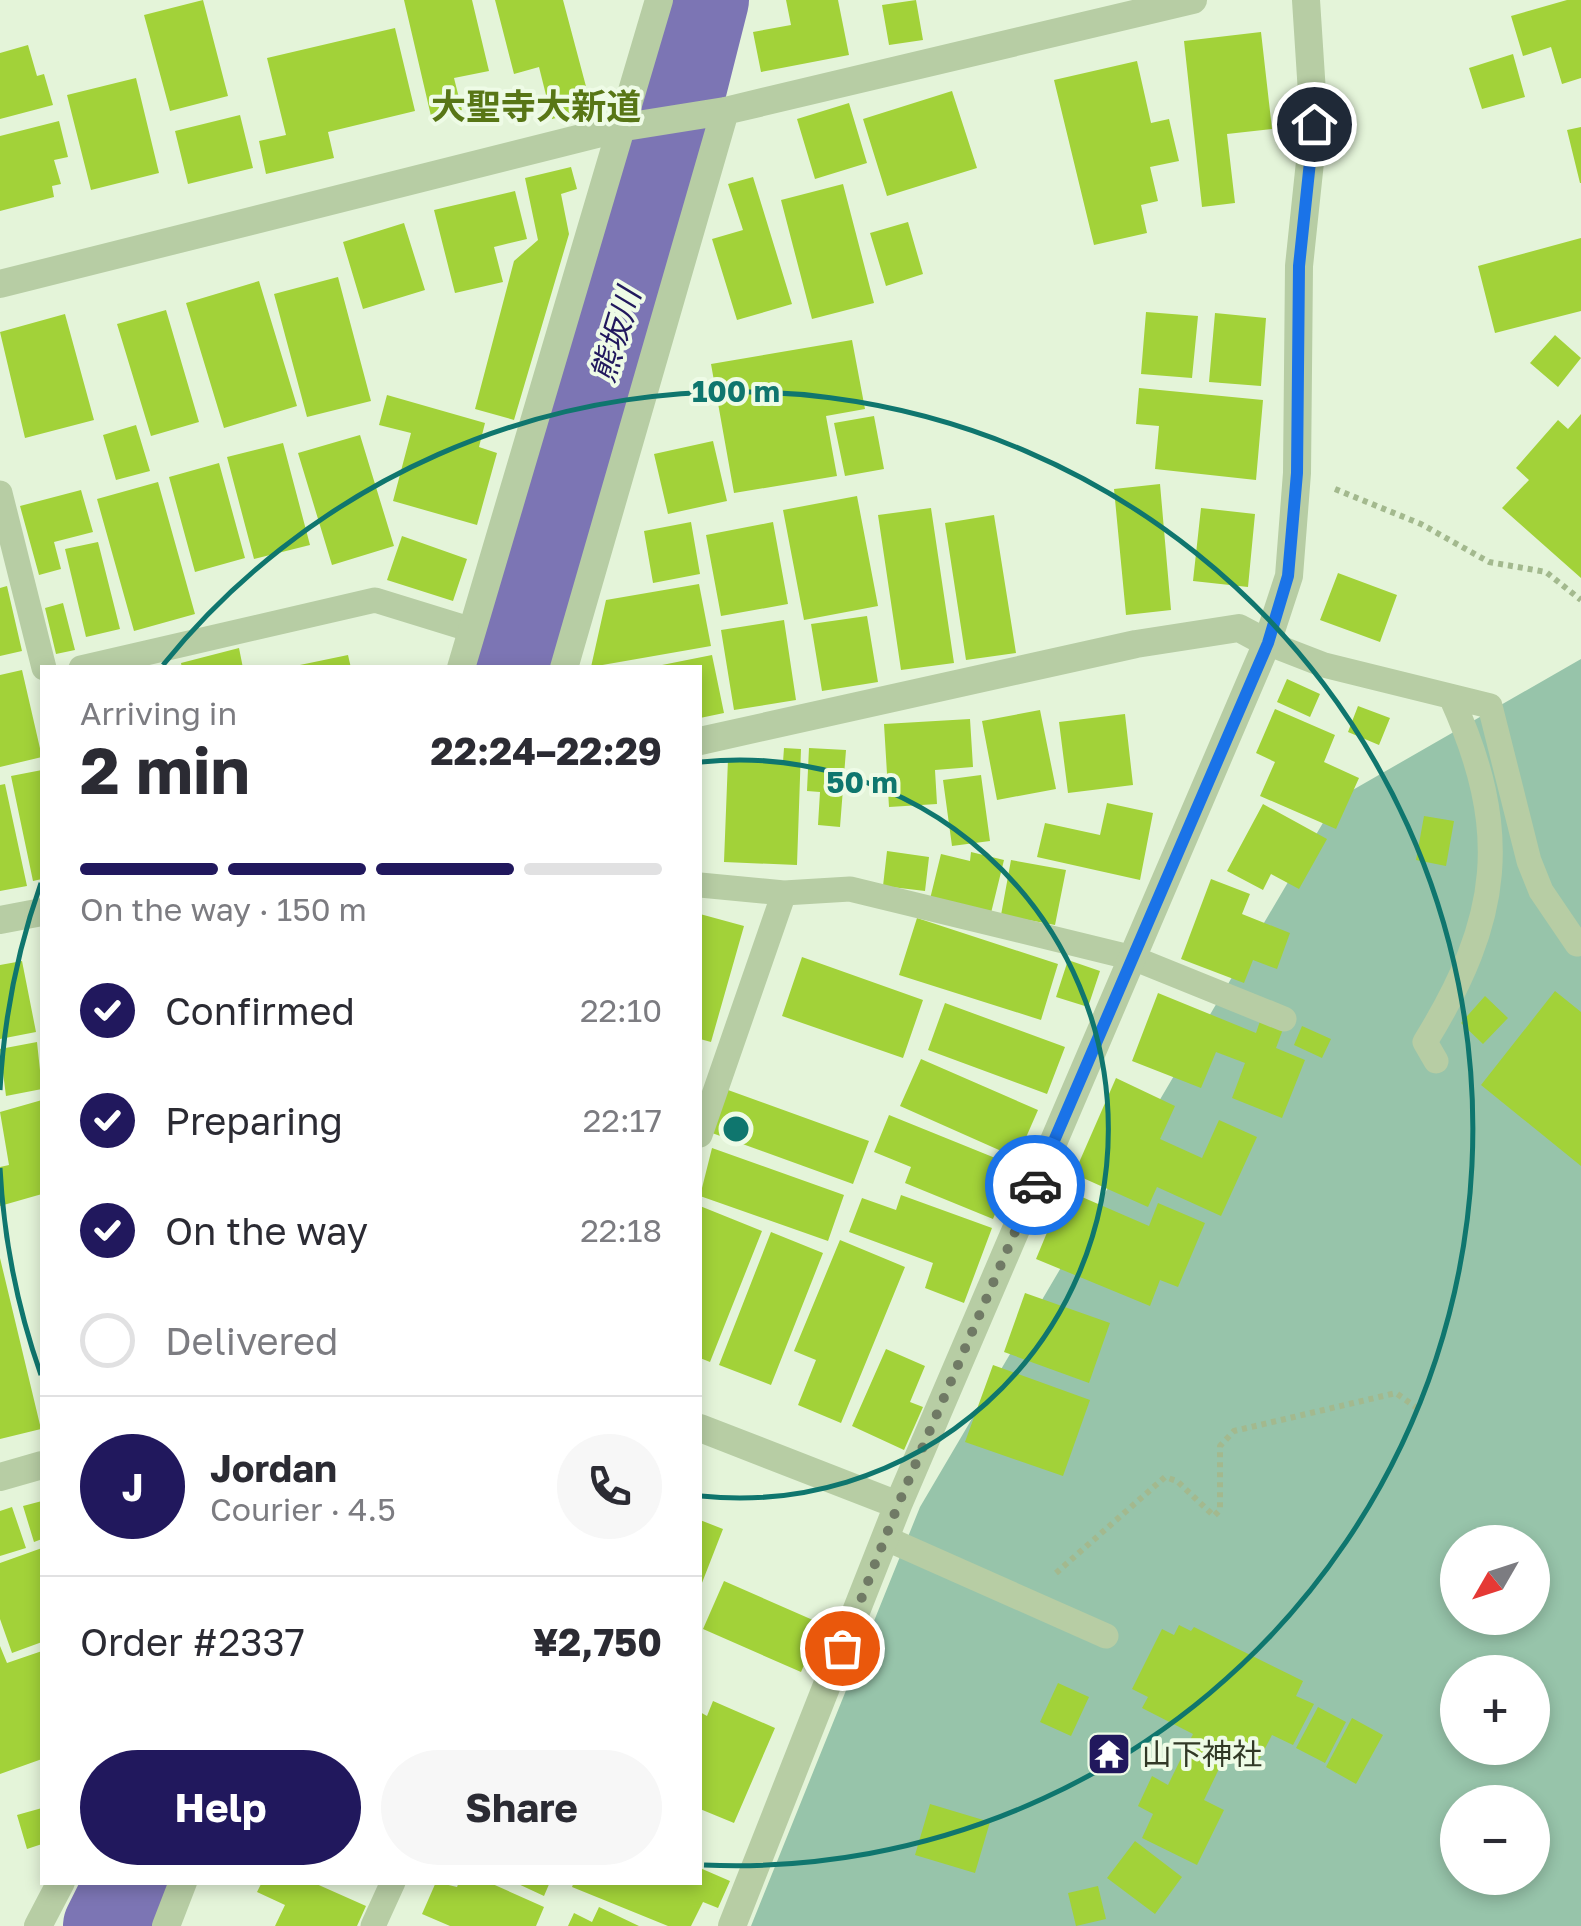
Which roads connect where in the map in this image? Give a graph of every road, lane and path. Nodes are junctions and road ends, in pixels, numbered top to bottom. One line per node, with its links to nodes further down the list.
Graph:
1 (660, 0): 5 (street)
2 (1193, 0): 4 (street)
3 (1306, 0): 7 (street)
4 (714, 113): 5 (street); 15 (street)
5 (625, 127): 6 (street); 10 (street)
6 (0, 284)
7 (1297, 473): 9 (path); 11 (street)
8 (0, 493): 12 (lane)
9 (1581, 600)
10 (469, 628): 13 (lane); 14 (street)
11 (1268, 643): 16 (lane); 17 (street); 23 (street)
12 (43, 665)
13 (94, 665)
14 (462, 665)
15 (565, 665)
16 (1451, 697): 22 (lane); 25 (lane)
17 (702, 741)
18 (702, 886): 19 (lane)
19 (784, 893): 23 (lane); 26 (lane)
20 (40, 912): 21 (street)
21 (0, 920)
22 (1577, 944)
23 (1132, 958): 24 (lane); 31 (street)
24 (1284, 1019)
25 (1436, 1061)
26 (702, 1129)
27 (1421, 1411): 33 (path)
28 (702, 1429): 31 (street)
29 (40, 1467): 30 (street)
30 (0, 1477)
31 (898, 1505): 32 (street)
32 (885, 1538): 33 (lane); 41 (street)
33 (1026, 1600): 34 (lane)
34 (1106, 1636)
35 (59, 1885): 38 (street)
36 (181, 1885): 39 (street)
37 (392, 1885): 40 (lane)
38 (38, 1926)
39 (166, 1926)
40 (373, 1926)
41 (732, 1926)

